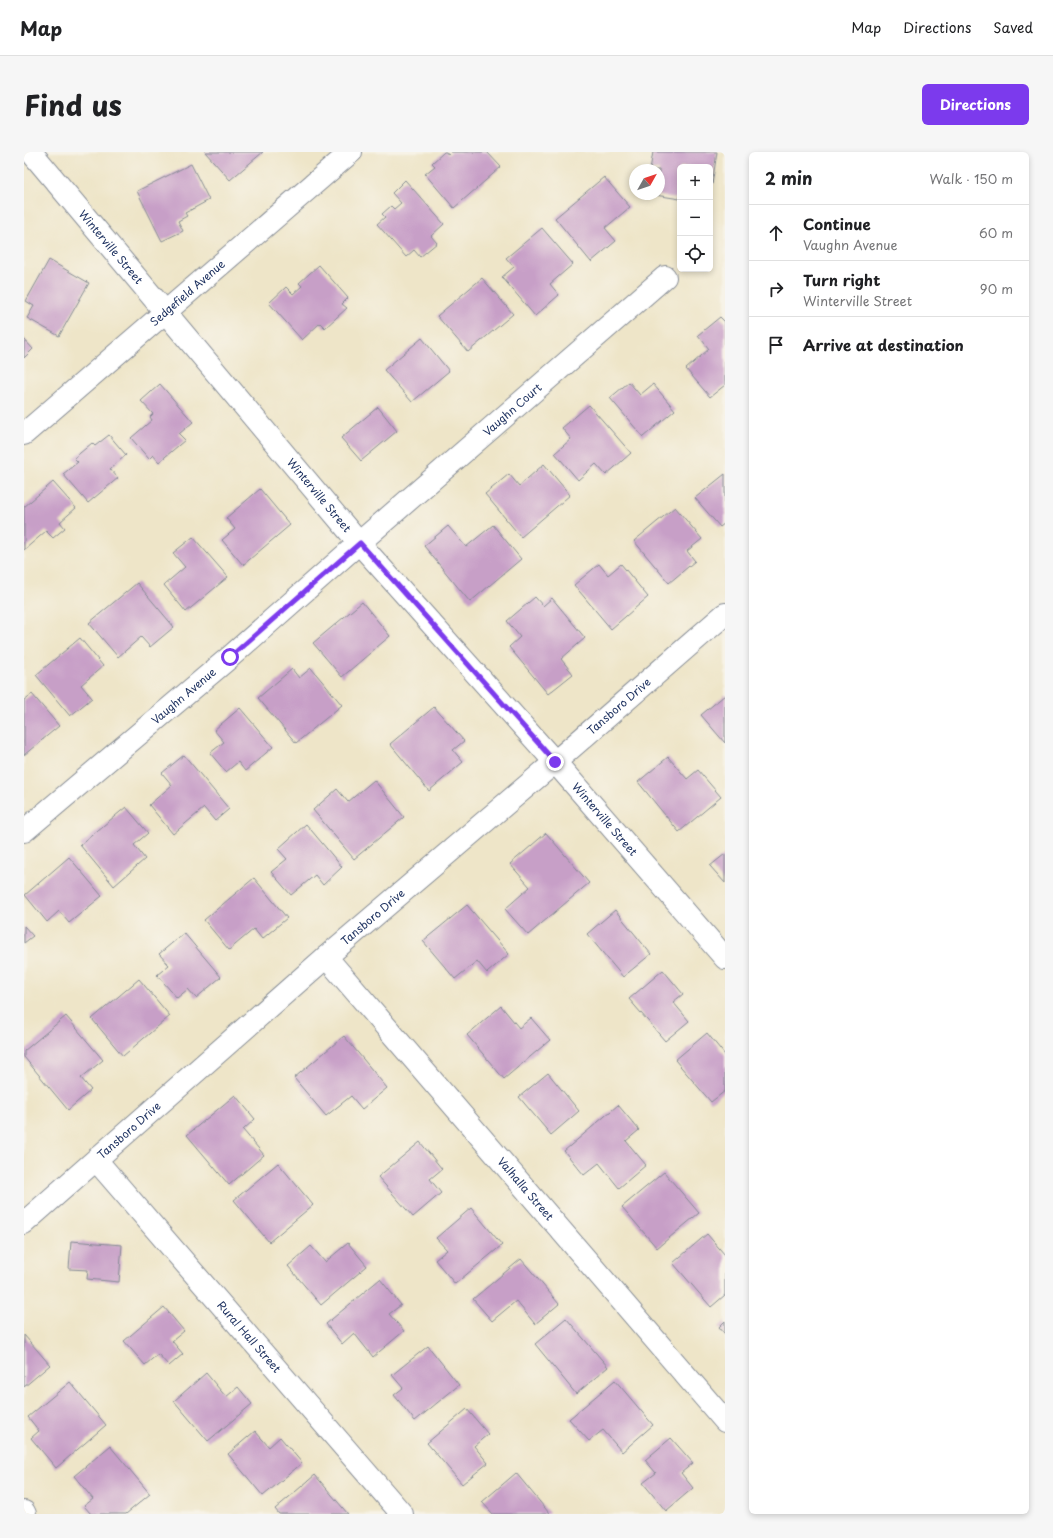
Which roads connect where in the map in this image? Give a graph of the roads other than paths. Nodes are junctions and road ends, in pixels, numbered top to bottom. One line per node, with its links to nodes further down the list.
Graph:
1 (30, 152): 4 (street, Winterville Street)
2 (351, 152): 4 (street, Sedgefield Avenue)
3 (665, 277): 6 (street, Vaughn Court)
4 (165, 312): 5 (street, Sedgefield Avenue); 6 (street, Winterville Street)
5 (24, 434)
6 (360, 543): 8 (street, Winterville Street); 9 (street, Vaughn Avenue)
7 (725, 614): 8 (street, Tansboro Drive)
8 (555, 762): 10 (street, Tansboro Drive); 11 (street, Winterville Street)
9 (24, 831)
10 (326, 957): 12 (street, Tansboro Drive); 14 (street, Valhalla Street)
11 (725, 958)
12 (96, 1160): 13 (street, Tansboro Drive); 15 (street, Rural Hall Street)
13 (24, 1223)
14 (725, 1421)
15 (402, 1514)

